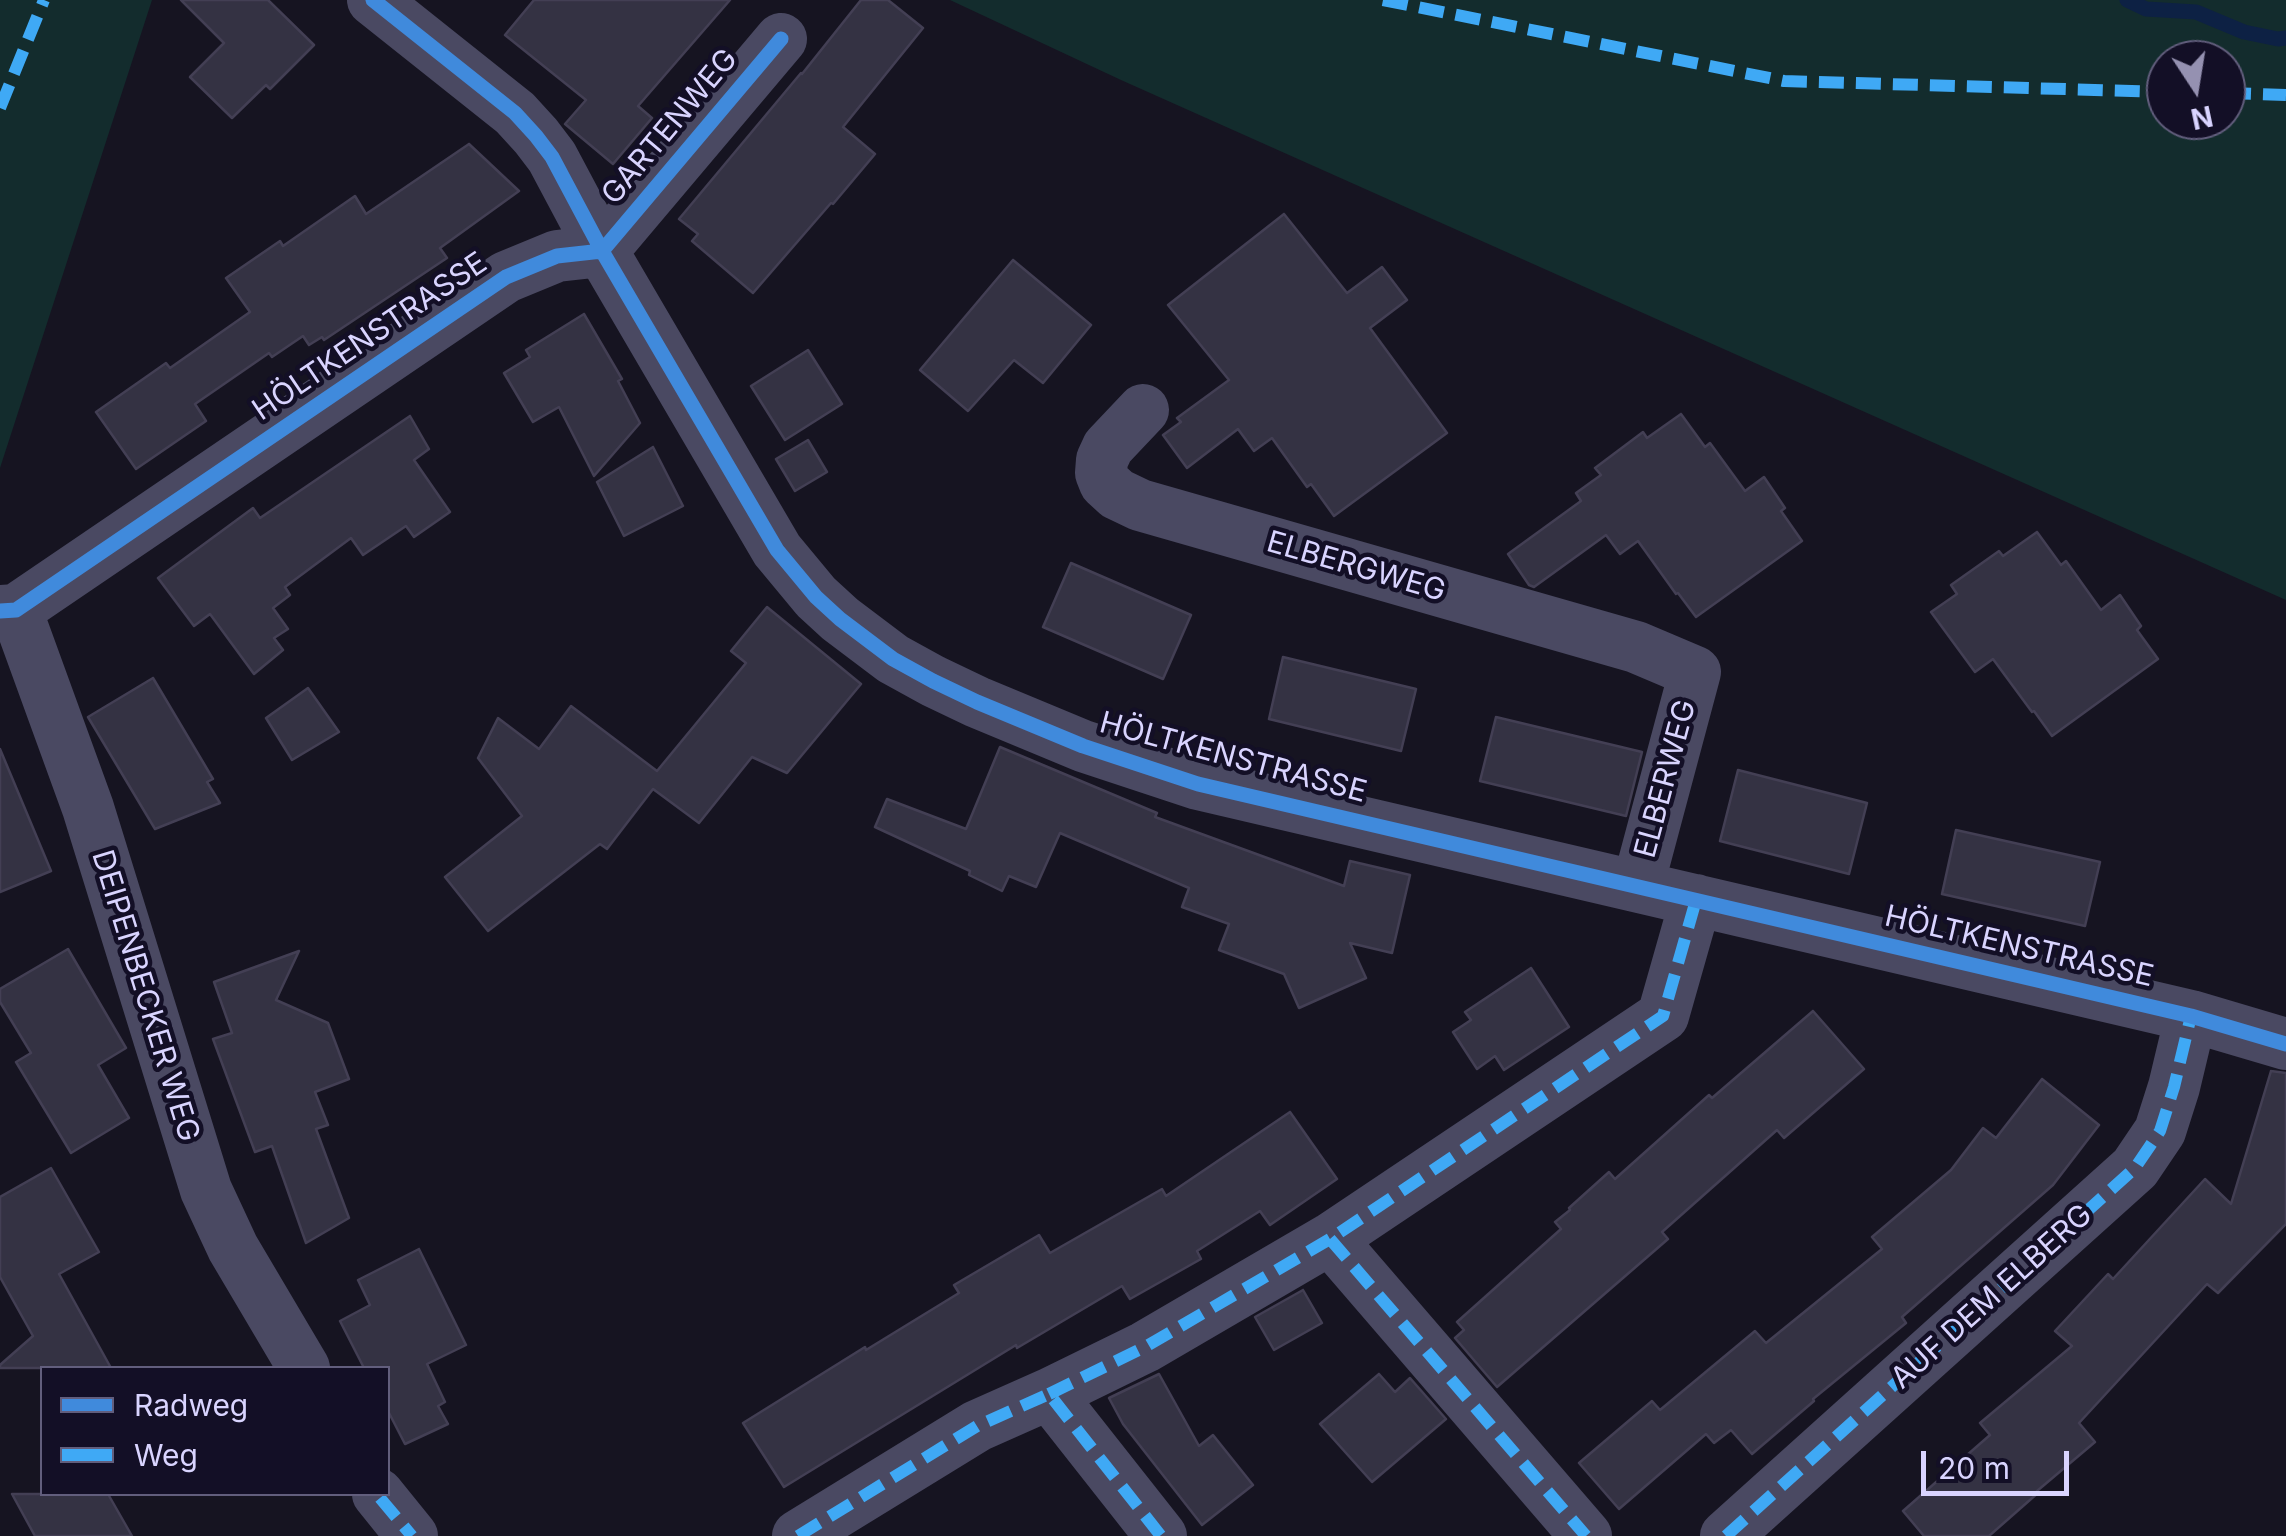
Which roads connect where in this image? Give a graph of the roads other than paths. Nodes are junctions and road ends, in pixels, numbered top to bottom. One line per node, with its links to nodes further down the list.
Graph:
1 (373, 0): 3 (street)
2 (780, 39): 3 (street, GARTENWEG)
3 (602, 251): 5 (street, HÖLTKENSTRASSE); 7 (street, HÖLTKENSTRASSE)
4 (1142, 410): 6 (street, ELBERGWEG)
5 (8, 610): 12 (street, DEIPENBECKER WEG)
6 (1695, 672): 7 (street, ELBERWEG)
7 (1638, 885): 8 (street, HÖLTKENSTRASSE)
8 (1696, 900): 9 (street, HÖLTKENSTRASSE); 11 (street)
9 (2191, 1016): 10 (street, HÖLTKENSTRASSE); 19 (street, AUF DEM ELBERG)
10 (2286, 1044)
11 (1330, 1240): 13 (street); 18 (street)
12 (303, 1366)
13 (1049, 1394): 16 (street); 17 (street)
14 (380, 1496): 15 (street)
15 (412, 1536)
16 (798, 1536)
17 (1161, 1536)
18 (1586, 1536)
19 (1726, 1536)

